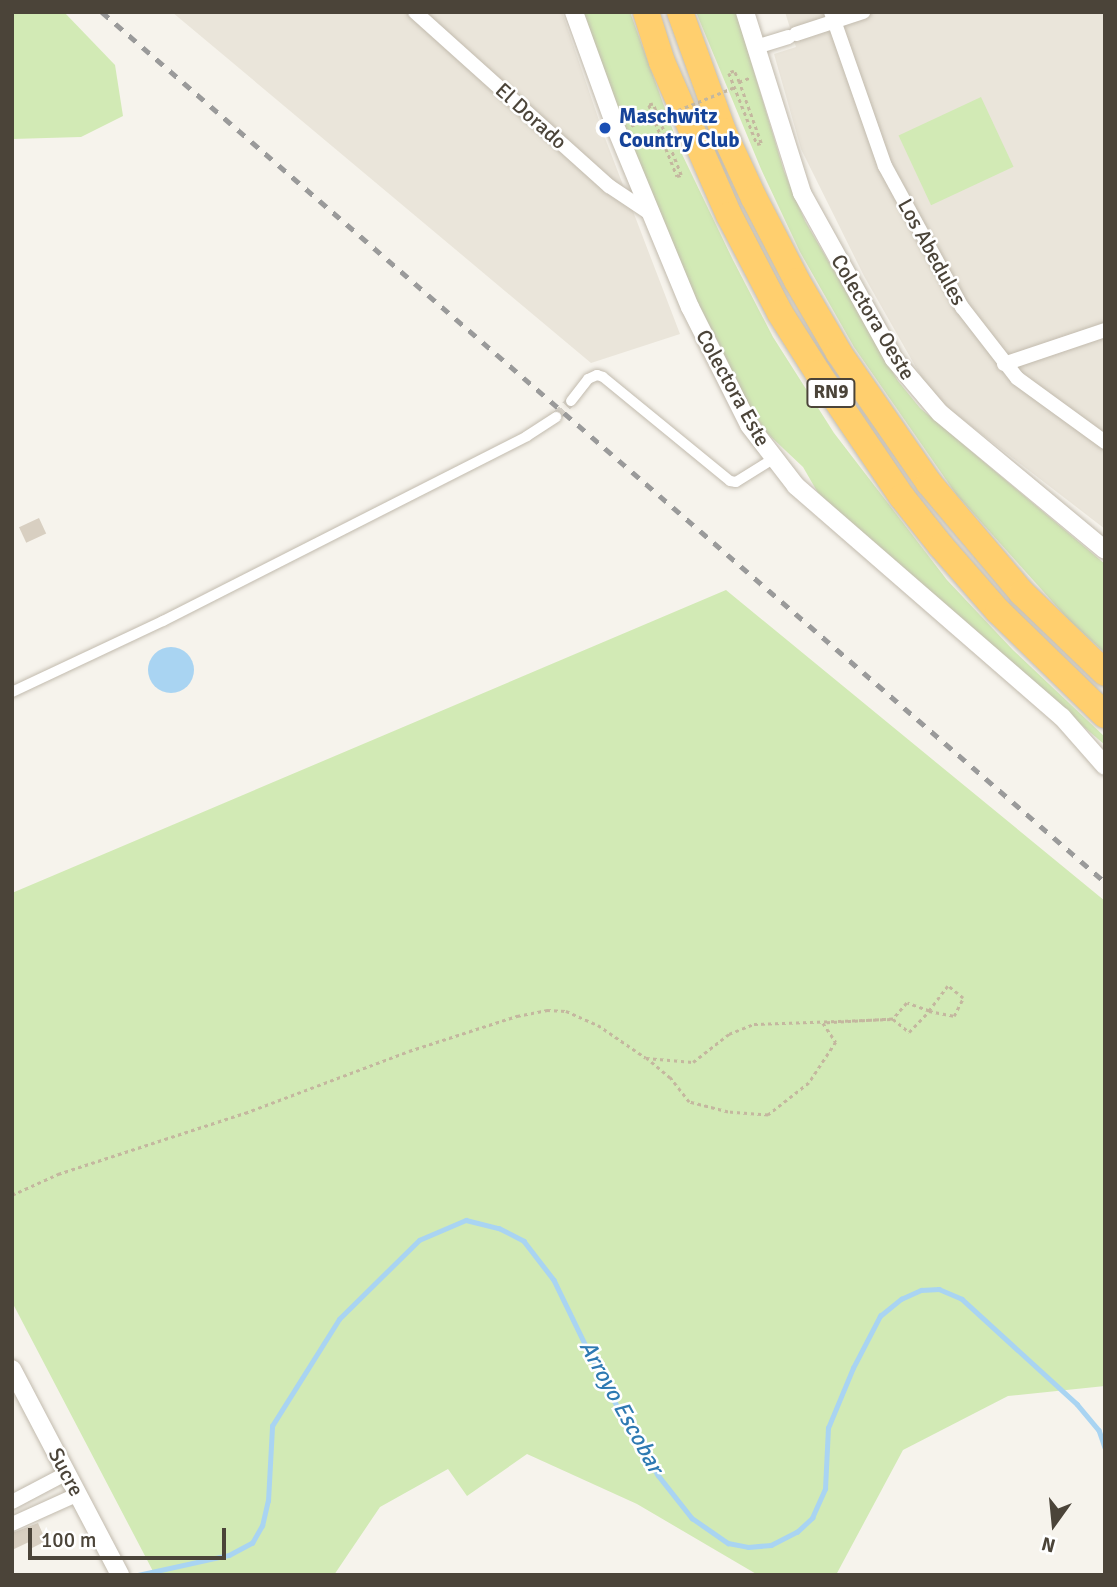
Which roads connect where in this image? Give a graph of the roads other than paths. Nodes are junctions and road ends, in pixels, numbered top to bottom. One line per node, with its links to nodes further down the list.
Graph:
1 (415, 12): 9 (street, El Dorado)
2 (575, 12): 9 (street, Colectora Este)
3 (646, 12): 19 (highway, RN9)
4 (680, 12): 17 (highway, RN9)
5 (745, 12): 8 (street, Colectora Oeste)
6 (863, 12): 7 (street)
7 (833, 17): 8 (street); 11 (street, Los Abedules)
8 (757, 53): 16 (street, Colectora Oeste)
9 (651, 214): 15 (street, Colectora Este)
10 (1105, 330): 11 (street)
11 (1003, 364): 14 (street, Los Abedules)
12 (570, 401): 15 (street)
13 (556, 417): 18 (street)
14 (1105, 442)
15 (773, 459): 20 (street, Colectora Este)
16 (1105, 550)
17 (1105, 673)
18 (12, 692)
19 (1105, 715)
20 (1105, 766)
21 (12, 1369): 22 (street, Sucre)
22 (67, 1473): 23 (street, Sucre); 24 (street)
23 (78, 1494): 25 (street); 26 (street, Sucre)
24 (12, 1502)
25 (12, 1524)
26 (120, 1575)

